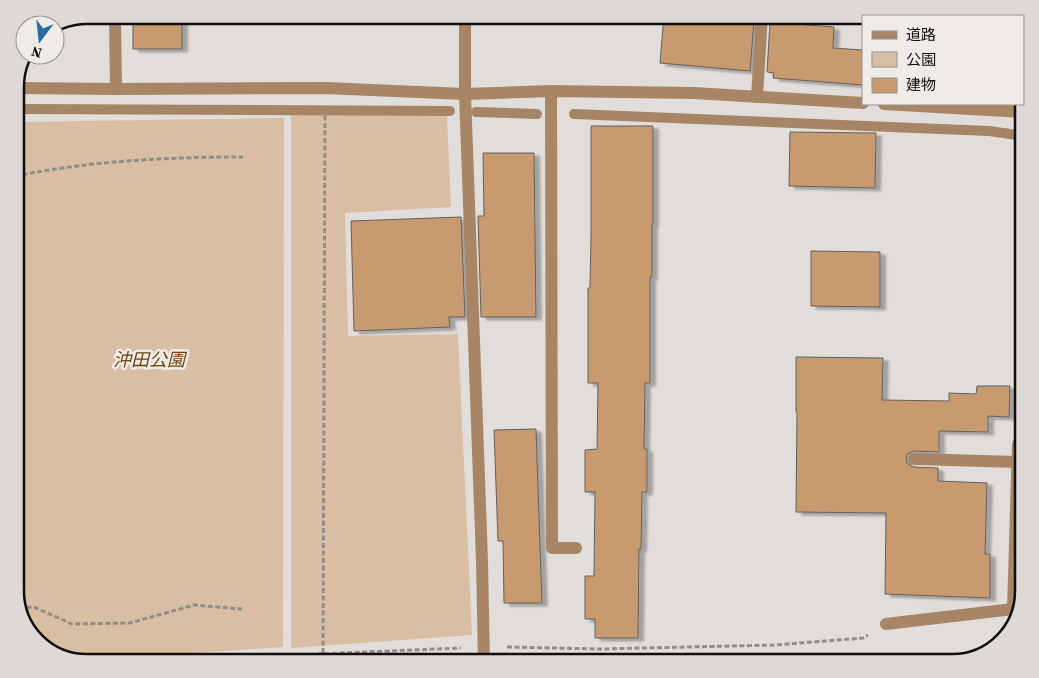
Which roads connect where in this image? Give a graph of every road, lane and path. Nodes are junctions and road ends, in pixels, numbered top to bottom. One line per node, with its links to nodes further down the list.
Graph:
1 (115, 24): 5 (street)
2 (465, 24): 7 (street)
3 (761, 24): 8 (street)
4 (24, 88): 5 (street)
5 (116, 90): 7 (street)
6 (551, 91): 7 (street); 8 (street); 17 (street)
7 (465, 94): 22 (street)
8 (757, 97): 9 (street)
9 (862, 103)
10 (927, 105): 11 (street)
11 (1015, 111)
12 (325, 114): 23 (path)
13 (243, 157): 14 (path)
14 (24, 174)
15 (914, 459): 16 (street)
16 (1015, 462)
17 (576, 548)
18 (26, 608): 19 (path)
19 (242, 609)
20 (1012, 609): 21 (street)
21 (886, 624): 22 (path)
22 (484, 647): 23 (path); 25 (street)
23 (323, 653): 24 (path)
24 (304, 654)
25 (484, 654)

